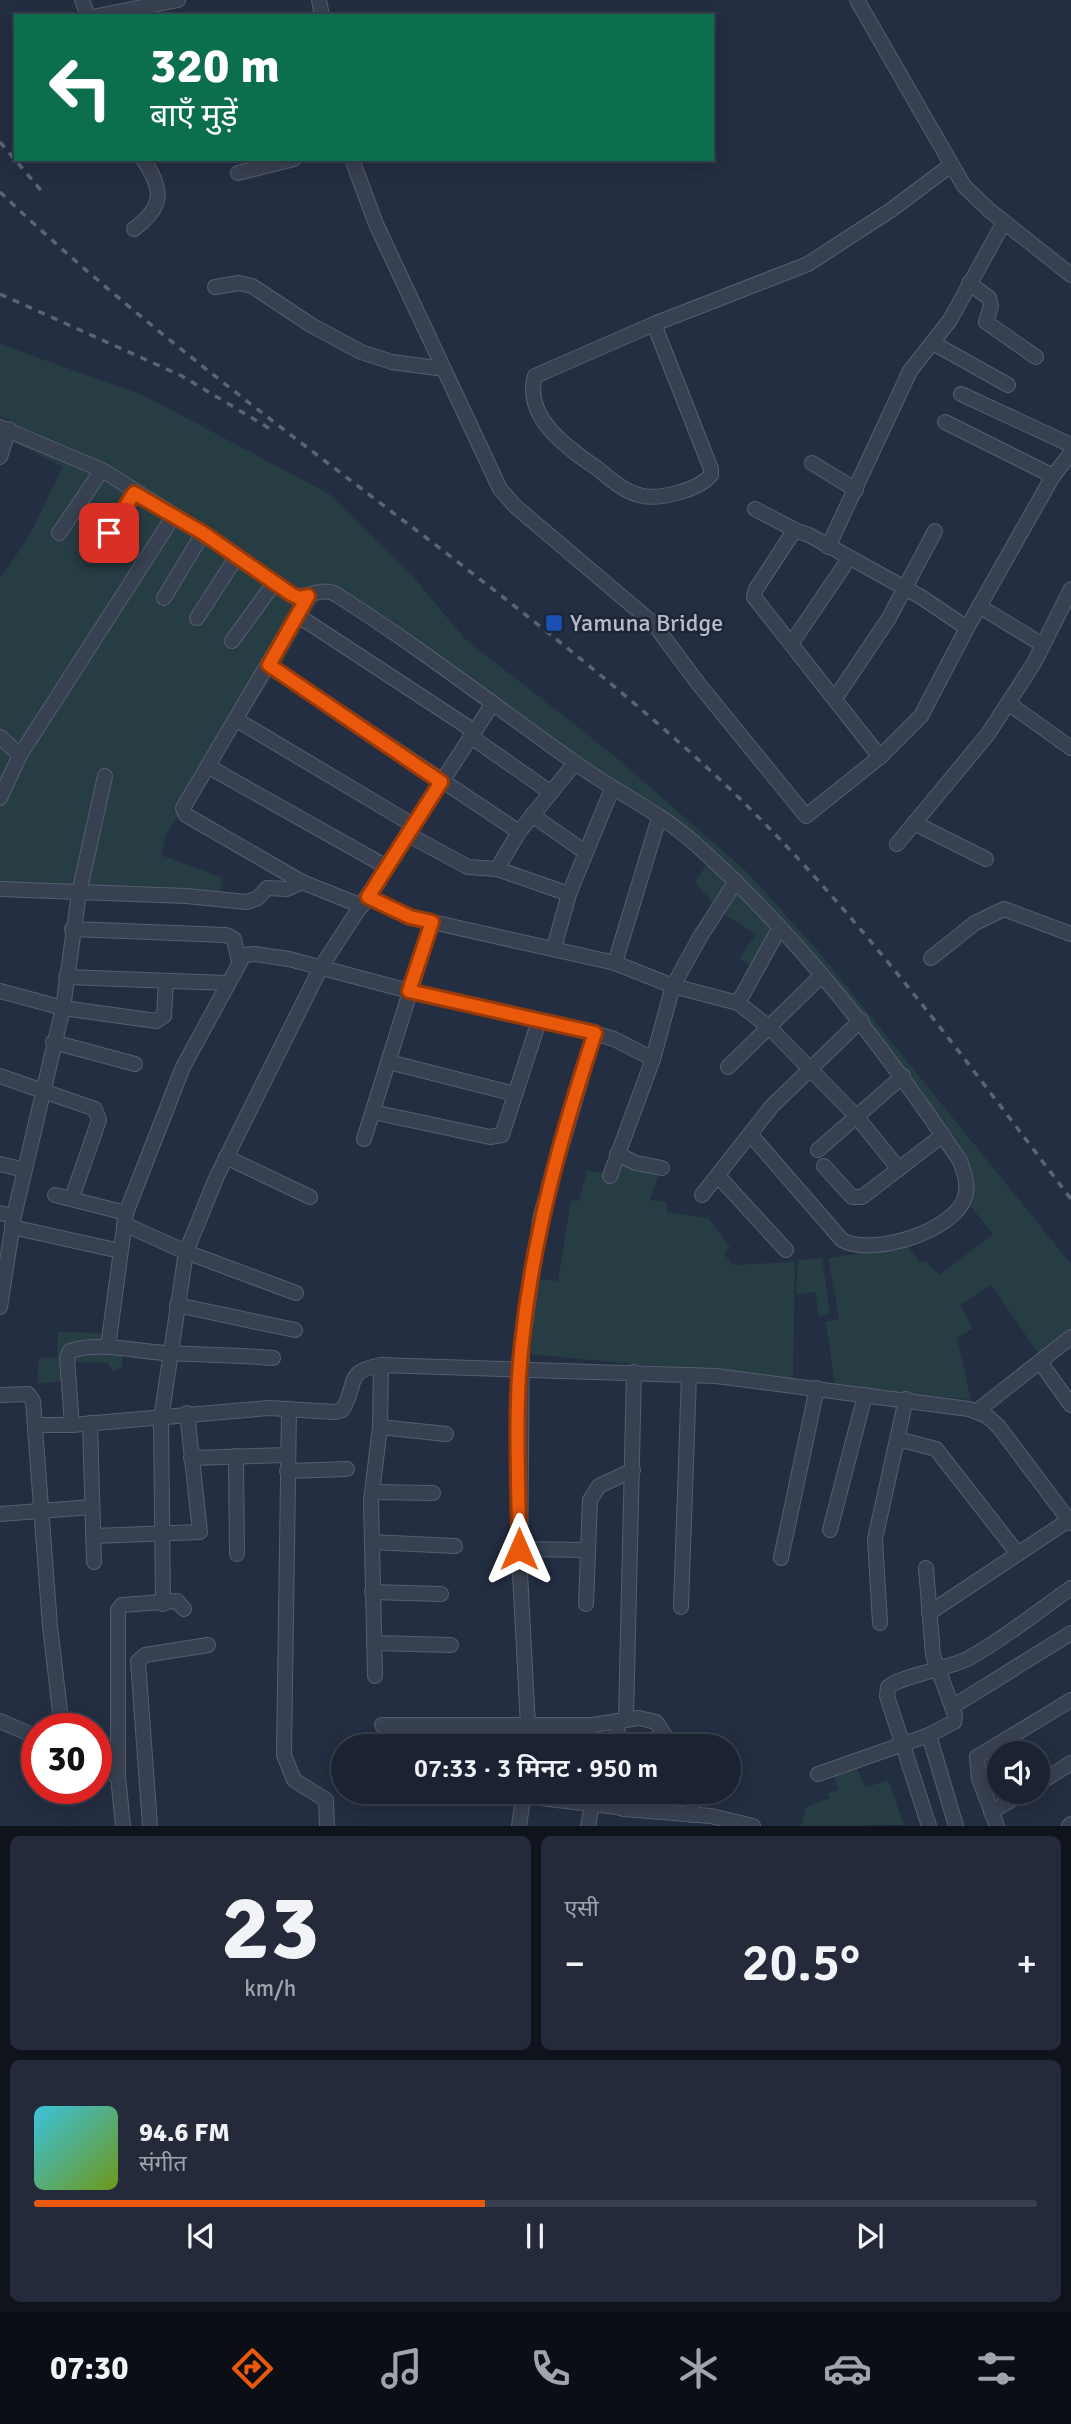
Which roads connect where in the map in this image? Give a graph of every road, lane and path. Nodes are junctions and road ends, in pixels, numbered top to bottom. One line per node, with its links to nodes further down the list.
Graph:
1 (857, 0): 7 (street)
2 (163, 4): 3 (street)
3 (108, 14)
4 (144, 161): 10 (street)
5 (286, 161): 8 (street)
6 (353, 161): 17 (street)
7 (951, 165): 9 (street); 14 (street)
8 (238, 173)
9 (1004, 222): 11 (street); 12 (street)
10 (134, 229)
11 (1071, 275)
12 (969, 284): 15 (street); 16 (street)
13 (215, 287): 17 (street)
14 (654, 324): 14 (street)
15 (933, 343): 18 (street); 28 (street)
16 (1036, 357)
17 (444, 369): 61 (street)
18 (1008, 385)
19 (961, 394): 22 (street)
20 (945, 422): 27 (street)
21 (5, 428): 24 (street); 26 (street)
22 (1071, 445)
23 (1071, 453): 27 (street)
24 (0, 457)
25 (812, 463): 28 (street)
26 (102, 470): 29 (street); 34 (street)
27 (1053, 476): 45 (street)
28 (856, 490): 36 (street)
29 (134, 493): 31 (street); 37 (street)
30 (755, 509): 32 (street)
31 (173, 517): 35 (street); 60 (street)
32 (797, 531): 36 (street); 50 (street)
33 (935, 531): 41 (street)
34 (59, 533)
35 (203, 533): 38 (street); 44 (street)
36 (828, 547): 39 (street)
37 (96, 554)
38 (237, 556): 40 (street); 47 (street)
39 (849, 559): 41 (street); 50 (street)
40 (275, 582): 43 (street); 49 (street)
41 (905, 588): 48 (street); 53 (street)
42 (1071, 589): 51 (street)
43 (308, 596): 46 (street); 54 (street)
44 (164, 598)
45 (979, 606): 48 (street); 51 (street)
46 (298, 614): 52 (street); 57 (street)
47 (197, 618)
48 (967, 628): 61 (street)
49 (232, 641)
50 (791, 644): 53 (street)
51 (1043, 645): 55 (street)
52 (269, 665): 56 (street); 65 (street)
53 (835, 697): 61 (street)
54 (493, 702): 57 (street); 62 (street)
55 (1008, 703): 59 (street); 71 (street)
56 (237, 720): 63 (street); 72 (street)
57 (472, 733): 65 (street); 67 (street)
58 (0, 737): 60 (street)
59 (1071, 748)
60 (20, 755): 68 (street)
61 (880, 757)
62 (575, 763): 66 (street); 67 (street)
63 (209, 767): 77 (street); 80 (street)
64 (105, 776): 82 (street)
65 (441, 782): 72 (street); 73 (street)
66 (612, 789): 70 (street); 75 (street)
67 (550, 792): 69 (street)
68 (0, 798)
69 (532, 815): 73 (street); 75 (street)
70 (659, 818): 79 (street); 92 (street)
71 (914, 823): 74 (street); 76 (street)
72 (410, 830): 77 (street); 78 (street)
73 (519, 832): 78 (street)
74 (897, 844)
75 (585, 852): 83 (street)
76 (986, 859)
77 (385, 866): 84 (street)
78 (497, 869): 83 (street)
79 (736, 881): 87 (street); 98 (street)
80 (302, 882): 82 (street); 84 (street)
81 (0, 889): 82 (street)
82 (79, 893): 86 (street)
83 (569, 894): 89 (street)
84 (365, 901): 85 (street); 93 (street)
85 (432, 922): 89 (street); 100 (street)
86 (72, 929): 91 (street); 95 (street)
87 (779, 929): 94 (street); 101 (street)
88 (1071, 934): 90 (street)
89 (554, 948): 92 (street)
90 (931, 958)
91 (239, 962): 93 (street); 97 (street)
92 (615, 963): 98 (street)
93 (321, 967): 100 (street); 124 (street)
94 (821, 976): 103 (street); 105 (street)
95 (66, 977): 96 (street); 102 (street)
96 (166, 981): 97 (street); 102 (street)
97 (226, 983): 136 (street)
98 (673, 986): 101 (street); 108 (street)
99 (0, 990): 102 (street)
100 (409, 991): 104 (street); 109 (street)
101 (738, 1003): 105 (street)
102 (63, 1008): 107 (street)
103 (861, 1020): 112 (street); 114 (street)
104 (539, 1021): 106 (street); 116 (street)
105 (769, 1027): 111 (street); 112 (street)
106 (595, 1033): 108 (street); 152 (street)
107 (53, 1042): 110 (street); 115 (street)
108 (653, 1059): 123 (street)
109 (389, 1062): 116 (street); 117 (street)
110 (135, 1064)
111 (728, 1067)
112 (811, 1069): 118 (street); 119 (street)
113 (0, 1076): 115 (street)
114 (903, 1076): 118 (street); 120 (street)
115 (44, 1092): 129 (street); 135 (street)
116 (515, 1094): 117 (street)
117 (373, 1112): 121 (street)
118 (856, 1116): 122 (street); 128 (street)
119 (750, 1134): 120 (street); 131 (street)
120 (943, 1135): 128 (street)
121 (364, 1139)
122 (818, 1150)
123 (617, 1154): 127 (street); 130 (street)
124 (226, 1157): 134 (street); 140 (street)
125 (0, 1164): 129 (street)
126 (824, 1166): 128 (street)
127 (662, 1168)
128 (899, 1169)
129 (25, 1170): 137 (street)
130 (610, 1176)
131 (719, 1177): 133 (street); 138 (street)
132 (55, 1195): 135 (street)
133 (702, 1195)
134 (310, 1197)
135 (72, 1198): 136 (street)
136 (125, 1218): 139 (street); 140 (street)
137 (9, 1219): 139 (street); 141 (street)
138 (786, 1250)
139 (120, 1251): 147 (street)
140 (186, 1252): 142 (street); 143 (street)
141 (2, 1282): 144 (street)
142 (296, 1293)
143 (177, 1306): 145 (street); 148 (street)
144 (0, 1307)
145 (295, 1330)
146 (1071, 1337): 150 (street)
147 (108, 1347): 148 (street); 166 (street)
148 (169, 1353): 149 (street); 163 (street)
149 (273, 1358)
150 (1040, 1362): 159 (street); 161 (street)
151 (381, 1365): 152 (street); 160 (street); 167 (street)
152 (520, 1371): 153 (street); 187 (street)
153 (634, 1372): 154 (street); 174 (street)
154 (689, 1375): 155 (street); 199 (street)
155 (817, 1388): 157 (street); 191 (street)
156 (0, 1395): 165 (street)
157 (865, 1395): 158 (street); 182 (street)
158 (906, 1399): 161 (street); 169 (street)
159 (1071, 1405)
160 (289, 1409): 162 (street); 170 (street)
161 (977, 1411): 181 (street)
162 (187, 1413): 163 (street); 172 (street)
163 (161, 1419): 164 (street); 183 (street)
164 (90, 1423): 166 (street); 178 (street)
165 (34, 1425): 166 (street); 179 (street)
166 (72, 1425)
167 (380, 1427): 168 (street); 176 (street)
168 (446, 1434)
169 (898, 1439): 190 (street); 202 (street)
170 (287, 1455): 171 (street); 175 (street)
171 (236, 1456): 172 (street); 189 (street)
172 (191, 1458): 183 (street)
173 (346, 1469): 175 (street)
174 (633, 1470): 188 (street); 212 (street)
175 (287, 1471): 237 (street)
176 (373, 1492): 177 (street); 185 (street)
177 (433, 1493)
178 (92, 1507): 179 (street); 184 (street)
179 (41, 1513): 180 (street); 211 (street)
180 (0, 1514)
181 (1070, 1521): 190 (street)
182 (830, 1530)
183 (162, 1532): 184 (street); 197 (street)
184 (93, 1536): 192 (street)
185 (372, 1542): 186 (street); 195 (street)
186 (455, 1546)
187 (519, 1549): 188 (street); 215 (street)
188 (588, 1550): 198 (street)
189 (237, 1554)
190 (1018, 1554): 201 (street)
191 (781, 1558)
192 (94, 1562)
193 (926, 1568): 201 (street)
194 (1071, 1588): 207 (street)
195 (372, 1592): 196 (street); 204 (street)
196 (441, 1594)
197 (163, 1604): 200 (street); 225 (street)
198 (586, 1604)
199 (681, 1607)
200 (184, 1609)
201 (929, 1613): 207 (street)
202 (880, 1623)
203 (1071, 1633): 210 (street)
204 (374, 1643): 206 (street); 208 (street)
205 (208, 1645): 236 (street)
206 (451, 1645)
207 (938, 1671): 210 (street); 221 (street)
208 (375, 1676)
209 (1071, 1700): 234 (street)
210 (953, 1707): 220 (street)
211 (60, 1713)
212 (622, 1720): 215 (street); 218 (street); 219 (street)
213 (0, 1721): 216 (street)
214 (383, 1725): 215 (street)
215 (530, 1725): 217 (street)
216 (21, 1730)
217 (530, 1734)
218 (619, 1734)
219 (664, 1734)
220 (929, 1735): 221 (street); 242 (street)
221 (902, 1743): 224 (street); 241 (street)
222 (1071, 1763): 226 (street)
223 (112, 1773): 225 (street)
224 (818, 1774)
225 (118, 1776): 235 (street)
226 (1050, 1776)
227 (522, 1804): 238 (street)
228 (586, 1804): 231 (street)
229 (616, 1804): 232 (street)
230 (1011, 1804): 234 (street)
231 (592, 1805): 232 (street); 239 (street)
232 (617, 1807): 233 (street)
233 (701, 1818): 240 (street)
234 (994, 1819)
235 (123, 1825)
236 (150, 1825)
237 (327, 1825)
238 (519, 1825)
239 (588, 1825)
240 (753, 1825)
241 (929, 1825)
242 (957, 1825)

